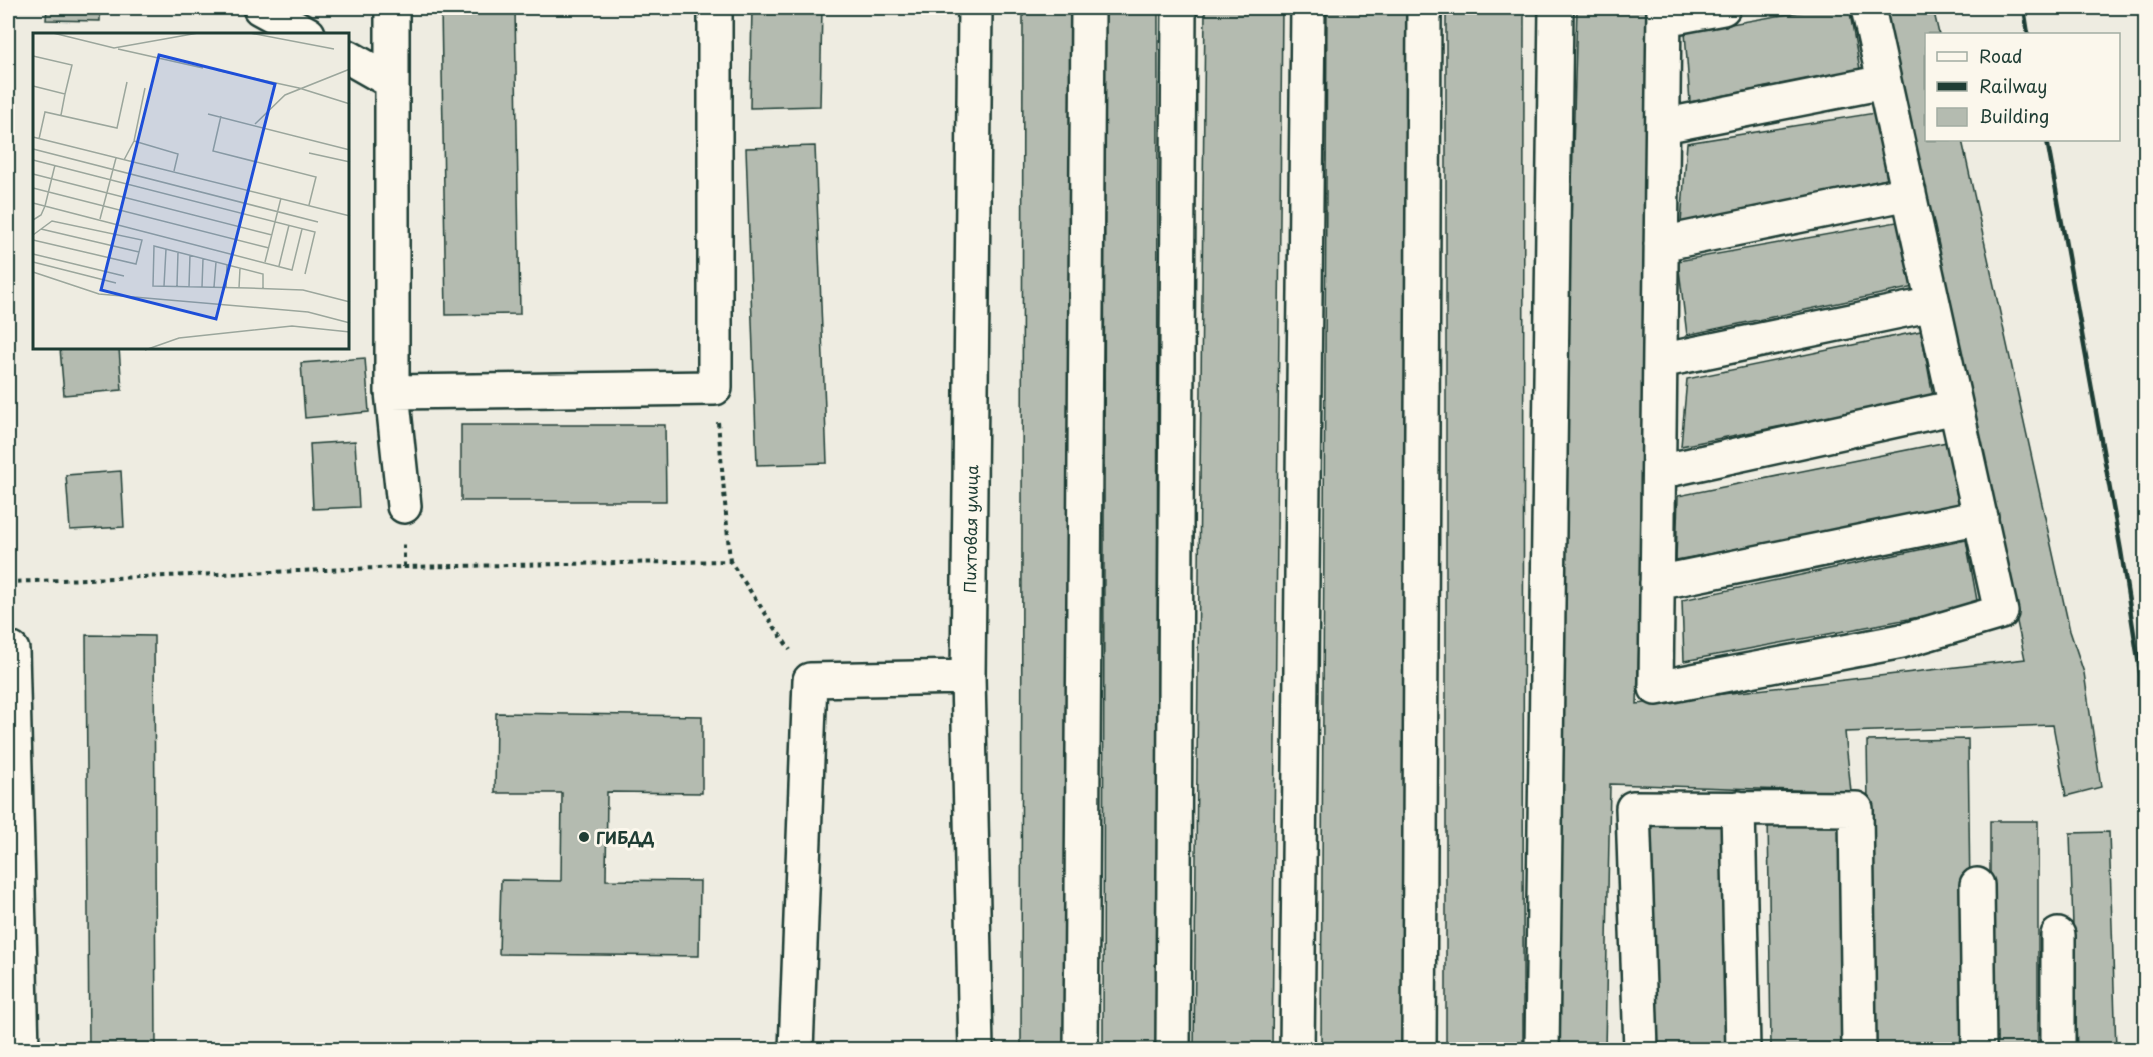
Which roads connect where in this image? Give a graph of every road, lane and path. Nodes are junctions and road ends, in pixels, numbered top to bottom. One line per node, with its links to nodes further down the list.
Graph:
1 (260, 8): 13 (street)
2 (392, 8): 15 (street)
3 (714, 8): 22 (street)
4 (975, 8): 33 (street, Пихтовая улица)
5 (1088, 8): 41 (street)
6 (1179, 8): 42 (street)
7 (1308, 8): 43 (street)
8 (1424, 8): 44 (street)
9 (1556, 8): 45 (street)
10 (1723, 8): 12 (street)
11 (1868, 8): 16 (street)
12 (1664, 13): 17 (street)
13 (306, 33)
14 (350, 58): 15 (street)
15 (392, 82): 23 (street)
16 (1884, 82): 17 (street); 18 (street)
17 (1663, 126): 19 (street)
18 (1909, 193): 19 (street); 20 (street)
19 (1661, 244): 21 (street)
20 (1933, 304): 21 (street); 24 (street)
21 (1660, 361): 25 (street)
22 (715, 388): 23 (street); 28 (path)
23 (392, 392): 26 (street)
24 (1956, 407): 25 (street); 27 (street)
25 (1659, 472): 31 (street)
26 (404, 506)
27 (1981, 518): 31 (street); 31 (street)
28 (730, 561): 30 (path); 34 (path)
29 (8, 568): 30 (path)
30 (8, 582): 32 (path)
31 (1658, 583)
32 (12, 650): 38 (street)
33 (968, 677): 34 (street); 40 (street, Пихтовая улица)
34 (810, 680): 39 (street)
35 (1738, 808): 46 (street); 47 (street); 48 (street)
36 (1977, 885): 49 (street)
37 (2058, 935): 50 (street)
38 (22, 1050)
39 (796, 1050)
40 (976, 1050)
41 (1081, 1050)
42 (1173, 1050)
43 (1297, 1050)
44 (1419, 1050)
45 (1542, 1050)
46 (1641, 1050)
47 (1743, 1050)
48 (1859, 1050)
49 (1979, 1050)
50 (2058, 1050)

